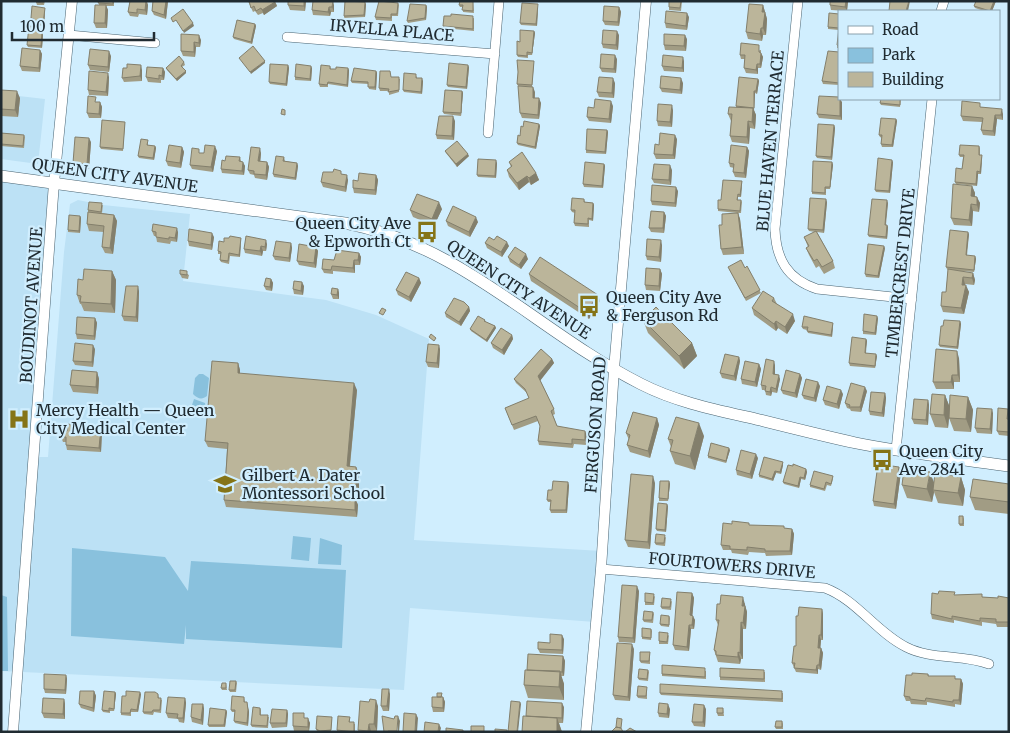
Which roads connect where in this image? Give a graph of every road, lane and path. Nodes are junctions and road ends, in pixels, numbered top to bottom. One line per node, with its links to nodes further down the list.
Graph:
1 (72, 1): 5 (street, BOUDINOT AVENUE)
2 (499, 1): 8 (street)
3 (646, 1): 14 (street, FERGUSON ROAD)
4 (798, 1): 13 (street, BLUE HAVEN TERRACE)
5 (69, 36): 7 (street); 12 (street, BOUDINOT AVENUE)
6 (287, 37): 8 (street, IRVELLA PLACE)
7 (155, 43)
8 (495, 54): 10 (street)
9 (932, 100): 13 (street, TIMBERCREST DRIVE)
10 (488, 133)
11 (1, 176): 12 (main road, QUEEN CITY AVENUE)
12 (54, 182): 14 (main road, QUEEN CITY AVENUE); 19 (street, BOUDINOT AVENUE)
13 (912, 299): 15 (street, TIMBERCREST DRIVE)
14 (614, 369): 15 (main road, QUEEN CITY AVENUE); 17 (street, FERGUSON ROAD)
15 (896, 450): 16 (main road, QUEEN CITY AVENUE)
16 (1009, 466)
17 (601, 569): 18 (street, FOURTOWERS DRIVE); 20 (street, FERGUSON ROAD)
18 (989, 664)
19 (13, 732)
20 (586, 732)

